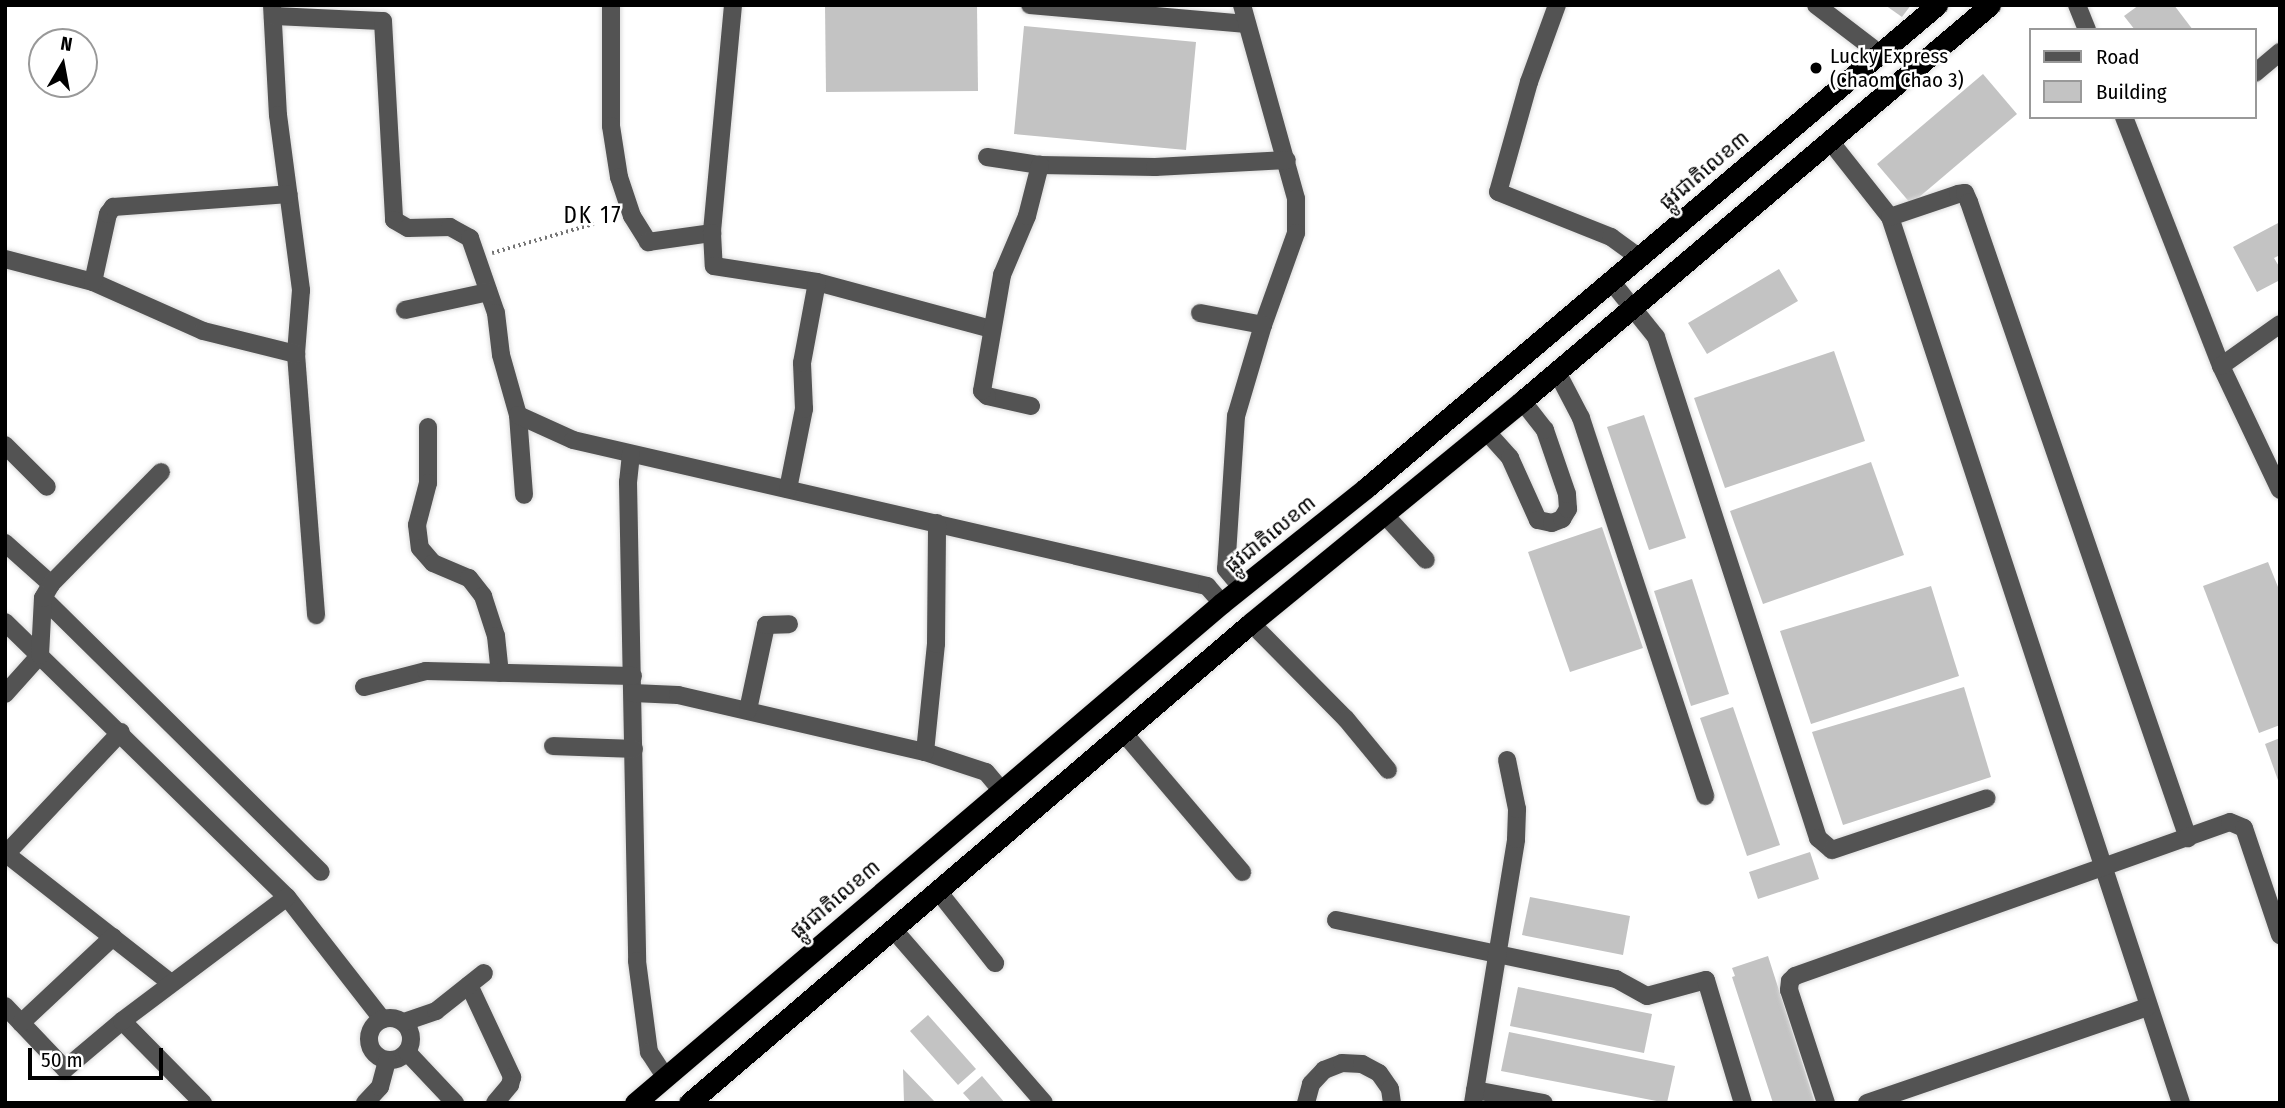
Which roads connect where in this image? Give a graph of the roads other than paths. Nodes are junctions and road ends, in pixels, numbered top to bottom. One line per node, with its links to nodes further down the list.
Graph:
1 (611, 5): 24 (street)
2 (733, 5): 24 (street)
3 (1030, 5): 12 (street)
4 (1242, 5): 12 (street)
5 (1557, 5): 25 (street)
6 (1816, 5): 15 (street)
7 (1937, 5): 15 (highway, ផ្លូវជាតិលេខ៣)
8 (1990, 5): 18 (highway)
9 (2077, 5): 13 (street)
10 (272, 11): 11 (street); 22 (street)
11 (384, 13): 30 (street)
12 (1246, 24): 20 (street)
13 (2086, 28)
14 (2280, 52): 16 (street)
15 (1880, 54): 25 (highway, ផ្លូវជាតិលេខ៣)
16 (2257, 71)
17 (2125, 119): 38 (street)
18 (1830, 141): 23 (street); 31 (highway)
19 (987, 157): 21 (street)
20 (1287, 160): 21 (street); 35 (street)
21 (1040, 165): 36 (street)
22 (289, 194): 28 (street); 37 (street)
23 (1889, 217): 81 (street); 83 (street)
24 (712, 233): 29 (street)
25 (1639, 257): 27 (highway, ផ្លូវជាតិលេខ៣)
26 (5, 259): 28 (street)
27 (1611, 281): 31 (street); 58 (highway, ផ្លូវជាតិលេខ៣)
28 (93, 282): 37 (street)
29 (817, 282): 36 (street); 49 (street)
30 (488, 292): 32 (street); 42 (street)
31 (1633, 308): 39 (highway); 80 (street)
32 (405, 310)
33 (1200, 313): 35 (street)
34 (2280, 324): 38 (street)
35 (1262, 325): 56 (street)
36 (991, 330): 41 (street)
37 (296, 354): 61 (street)
38 (2221, 366): 50 (street)
39 (1557, 372): 40 (highway); 79 (street)
40 (1522, 401): 44 (highway); 44 (street)
41 (1031, 406)
42 (518, 415): 46 (street); 51 (street)
43 (428, 427): 66 (street)
44 (1486, 431): 52 (highway)
45 (5, 445): 48 (street)
46 (631, 454): 49 (street); 67 (street)
47 (161, 472): 59 (street)
48 (47, 487)
49 (788, 489): 53 (street)
50 (2280, 490)
51 (524, 495)
52 (1384, 513): 55 (street); 63 (highway)
53 (937, 523): 57 (street); 75 (street)
54 (5, 543): 59 (street)
55 (1426, 559)
56 (1226, 569): 57 (street); 58 (street)
57 (1207, 586): 60 (street)
58 (1242, 588): 60 (highway, ផ្លូវជាតិលេខ៣)
59 (47, 591): 65 (street); 84 (street)
60 (1222, 603): 78 (highway, ផ្លូវជាតិលេខ៣)
61 (316, 615)
62 (5, 622): 65 (street)
63 (1251, 623): 72 (highway); 77 (street)
64 (789, 624): 70 (street)
65 (40, 655): 69 (street); 71 (street)
66 (500, 673): 67 (street); 68 (street)
67 (633, 685): 70 (street); 74 (street)
68 (364, 687)
69 (5, 694)
70 (748, 710): 75 (street)
71 (121, 732): 82 (street); 87 (street)
72 (1123, 732): 85 (street); 86 (highway)
73 (553, 746): 74 (street)
74 (634, 748): 105 (street)
75 (925, 752): 78 (street)
76 (1507, 760): 92 (street)
77 (1388, 770)
78 (1001, 790): 105 (highway, ផ្លូវជាតិលេខ៣)
79 (1705, 796)
80 (1987, 798)
81 (2189, 838): 83 (street); 90 (street)
82 (6, 854): 91 (street)
83 (2105, 868): 98 (street); 118 (street)
84 (321, 872)
85 (1242, 872)
86 (938, 891): 89 (highway); 93 (street)
87 (287, 897): 95 (street); 99 (street)
88 (1336, 920): 92 (street)
89 (893, 929): 112 (highway); 113 (street)
90 (2280, 935)
91 (113, 937): 95 (street); 102 (street)
92 (1498, 953): 106 (street); 117 (street)
93 (995, 963)
94 (484, 973): 96 (street)
95 (171, 983): 100 (street)
96 (469, 985): 101 (street); 110 (street)
97 (5, 1006): 102 (street)
98 (2147, 1007): 119 (street); 120 (street)
99 (382, 1019): 101 (street); 104 (street)
100 (122, 1021): 102 (street); 107 (street)
101 (404, 1022): 103 (street)
102 (21, 1023)
103 (407, 1052): 104 (street); 109 (street)
104 (387, 1060): 108 (street)
105 (665, 1077): 111 (highway, ផ្លូវជាតិលេខ៣)
106 (1474, 1096): 116 (street)
107 (203, 1103)
108 (365, 1103)
109 (455, 1103)
110 (495, 1103)
111 (635, 1103)
112 (689, 1103)
113 (1044, 1103)
114 (1306, 1103): 115 (street)
115 (1392, 1103)
116 (1544, 1103)
117 (1743, 1103)
118 (1826, 1103)
119 (1867, 1103)
120 (2181, 1103)

